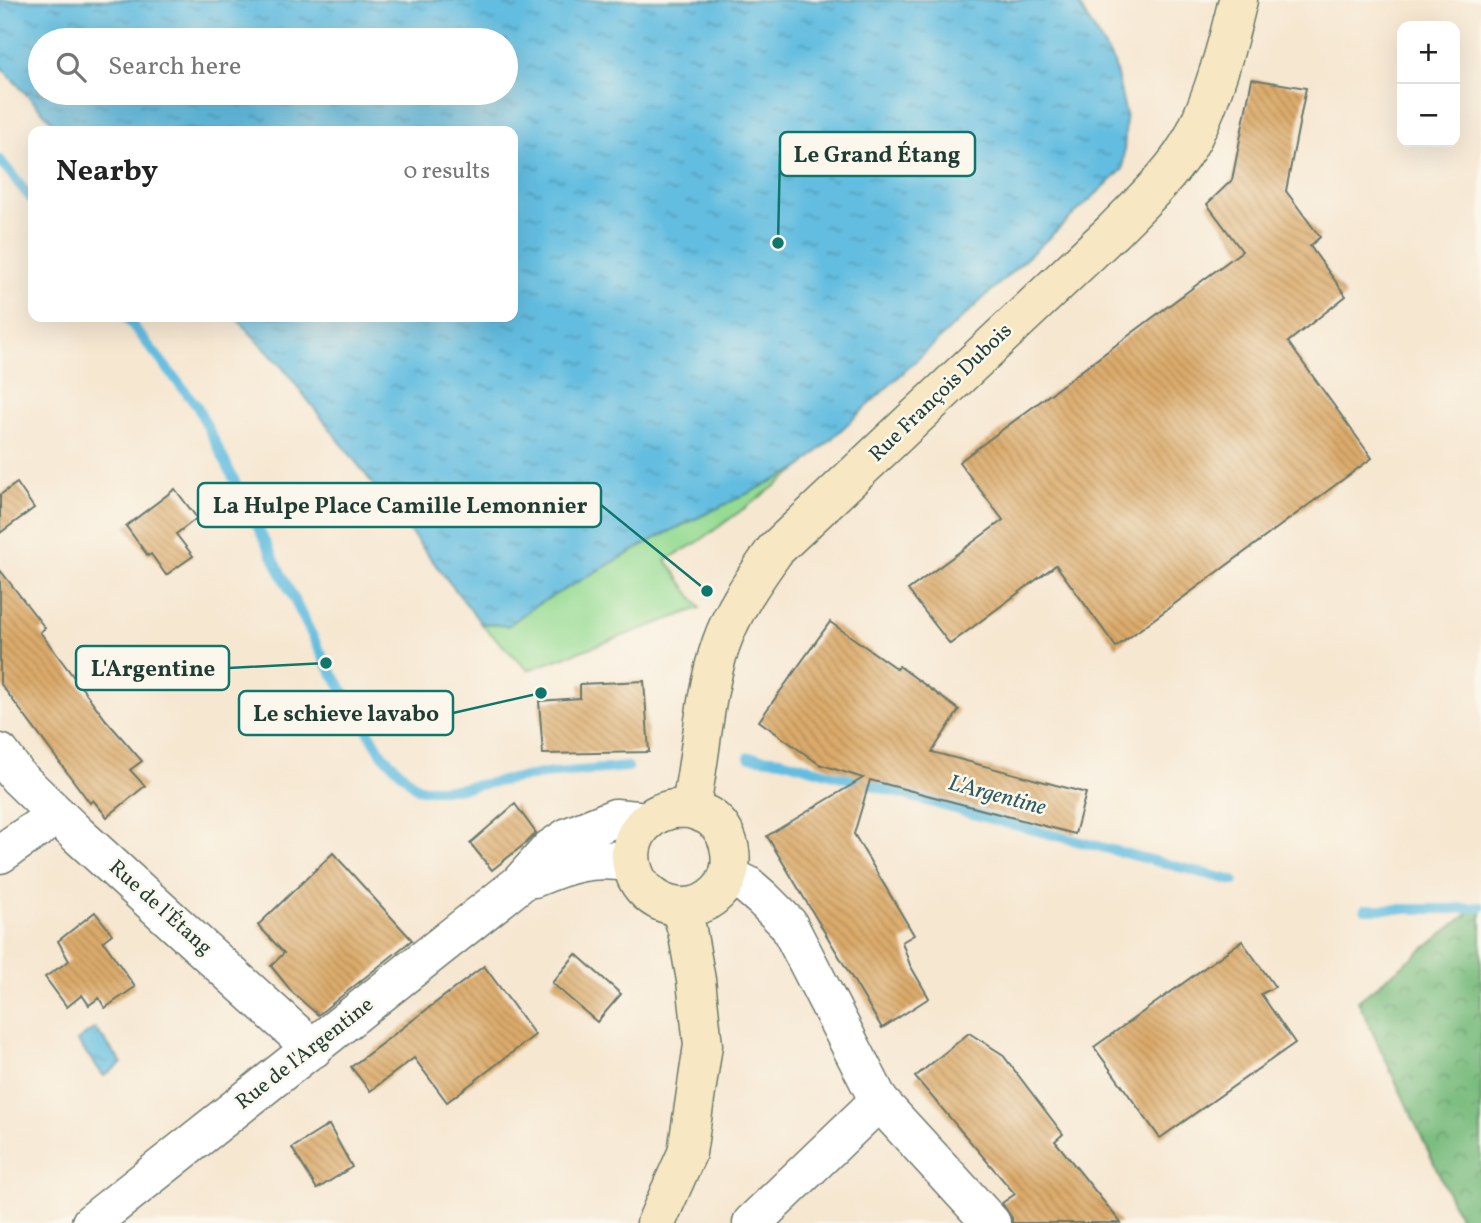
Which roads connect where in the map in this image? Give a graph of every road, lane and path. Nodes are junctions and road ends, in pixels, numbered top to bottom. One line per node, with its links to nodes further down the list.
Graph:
1 (1238, 0): 3 (main road, Rue François Dubois)
2 (0, 753): 4 (street, Rue de l'Étang)
3 (690, 809): 5 (main road); 8 (main road)
4 (57, 815): 6 (street); 11 (street, Rue de l'Étang)
5 (649, 821): 7 (main road); 9 (street, Rue de l'Argentine)
6 (0, 854)
7 (631, 863): 9 (street, Rue de l'Argentine); 10 (main road)
8 (728, 876): 10 (main road); 12 (street)
9 (519, 884): 11 (street, Rue de l'Argentine)
10 (680, 908): 14 (main road)
11 (313, 1049): 13 (street, Rue de l'Argentine)
12 (879, 1101): 15 (street); 16 (street)
13 (91, 1223)
14 (656, 1223)
15 (752, 1223)
16 (991, 1223)

